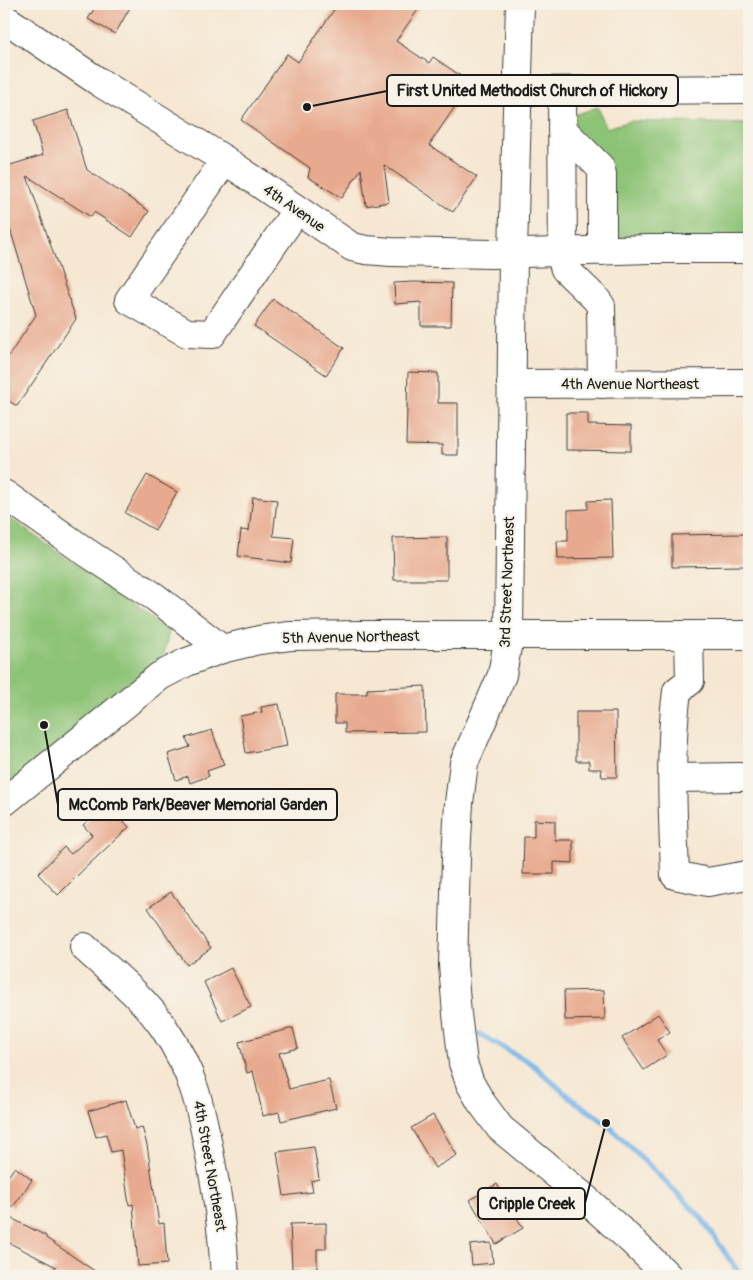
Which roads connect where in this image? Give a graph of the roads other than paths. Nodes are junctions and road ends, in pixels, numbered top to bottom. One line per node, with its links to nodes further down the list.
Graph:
1 (520, 4): 4 (street, 3rd Street Northeast)
2 (4, 18): 7 (street, 4th Avenue)
3 (749, 89): 5 (street)
4 (517, 91): 5 (street); 11 (street, 3rd Street Northeast)
5 (562, 91): 6 (street)
6 (562, 130): 10 (street); 12 (street)
7 (225, 160): 8 (street, 4th Avenue); 8 (street)
8 (296, 211): 11 (street, 4th Avenue)
9 (749, 249): 10 (street, 4th Avenue)
10 (602, 251): 12 (street, 4th Avenue)
11 (514, 252): 12 (street, 4th Avenue); 14 (street, 3rd Street Northeast)
12 (562, 252): 15 (street)
13 (749, 383): 15 (street, 4th Avenue Northeast)
14 (511, 384): 15 (street, 4th Avenue Northeast); 19 (street, 3rd Street Northeast)
15 (602, 384)
16 (4, 494): 20 (street)
17 (689, 635): 18 (street, 5th Avenue Northeast); 19 (street, 5th Avenue Northeast); 22 (street)
18 (749, 635)
19 (509, 636): 20 (street, 5th Avenue Northeast); 27 (street, 3rd Street Northeast)
20 (222, 649): 23 (street, 5th Avenue Northeast)
21 (740, 777): 22 (street)
22 (672, 778): 24 (street)
23 (4, 802)
24 (747, 875)
25 (84, 947): 26 (street, 4th Street Northeast)
26 (225, 1276)
27 (668, 1276)

